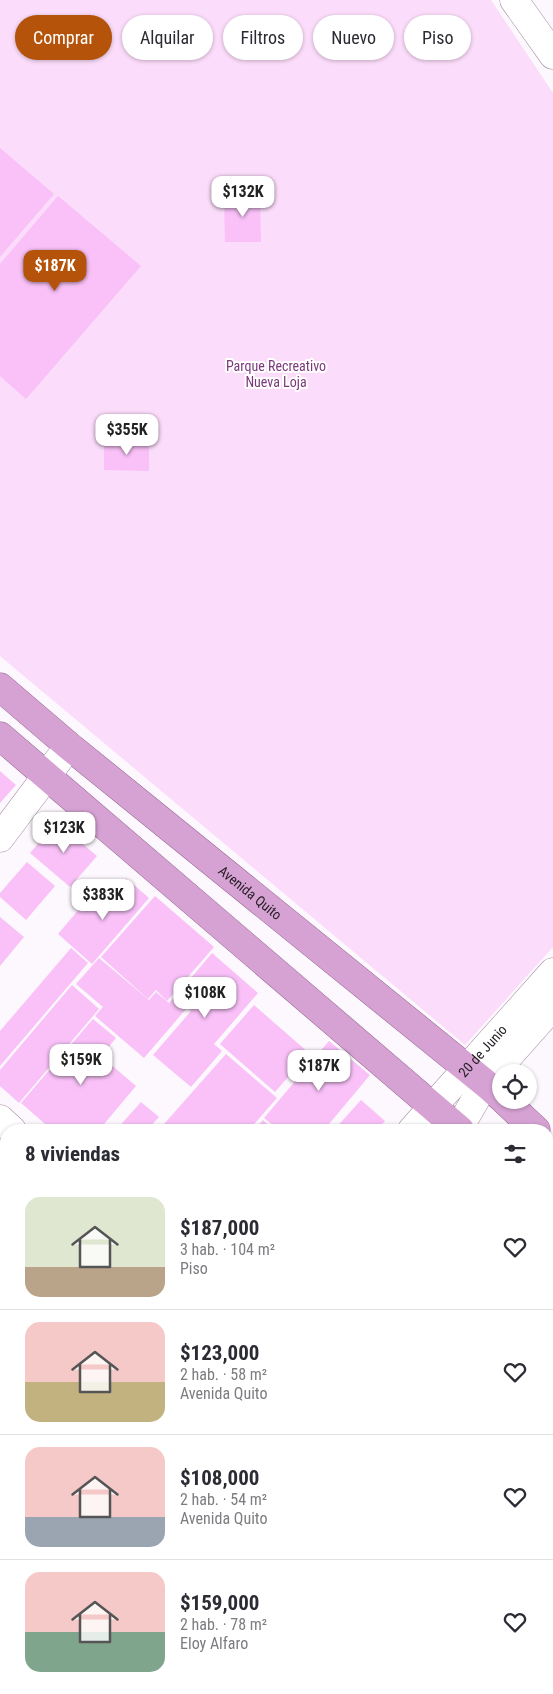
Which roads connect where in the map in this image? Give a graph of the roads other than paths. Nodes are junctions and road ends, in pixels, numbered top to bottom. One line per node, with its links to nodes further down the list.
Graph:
1 (514, 0): 2 (street)
2 (553, 55)
3 (0, 687): 5 (highway, Avenida Quito)
4 (0, 736): 6 (highway)
5 (69, 746): 6 (street); 10 (highway, Avenida Quito)
6 (47, 777): 7 (street); 11 (highway)
7 (0, 838)
8 (553, 972): 10 (street, 20 de Junio)
9 (553, 1006): 10 (street, 20 de Junio)
10 (489, 1087): 11 (street, 20 de Junio); 14 (street, 20 de Junio); 15 (highway, Avenida Quito)
11 (433, 1108): 12 (street, 20 de Junio); 13 (highway)
12 (418, 1124)
13 (452, 1124)
14 (463, 1124)
15 (529, 1124)

